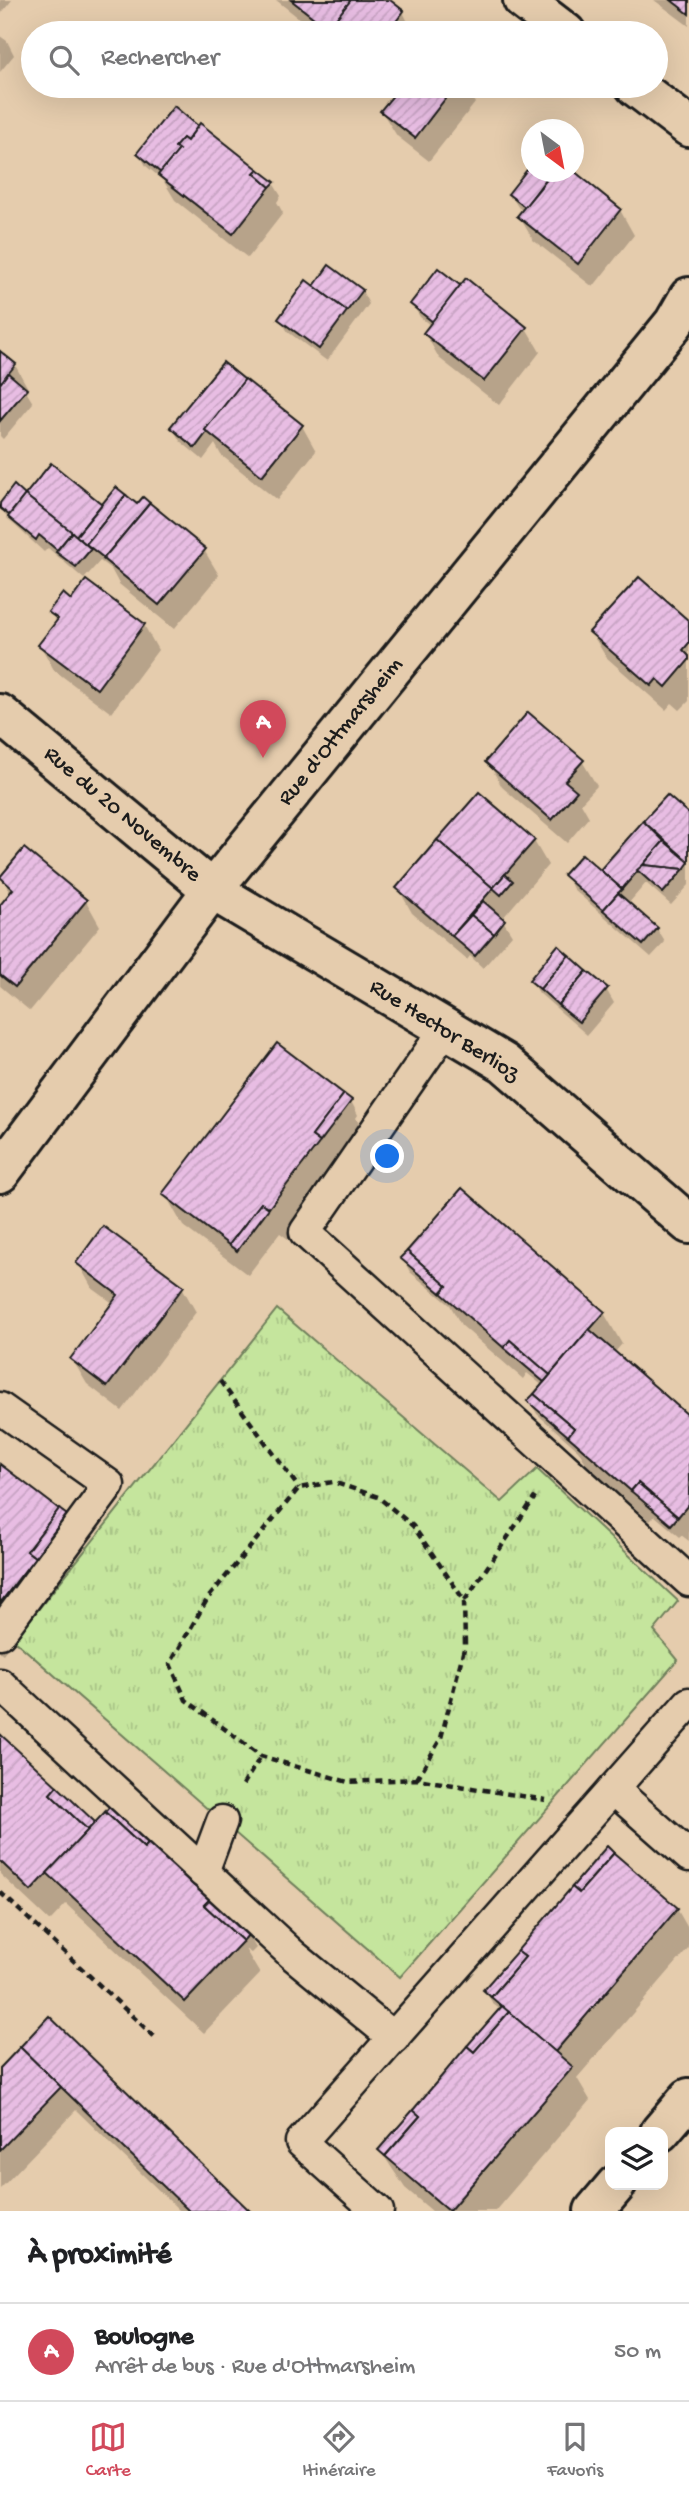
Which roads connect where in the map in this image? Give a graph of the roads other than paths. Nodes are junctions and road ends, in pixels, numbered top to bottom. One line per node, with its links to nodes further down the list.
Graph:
1 (523, 0): 2 (main road)
2 (550, 21)
3 (651, 98): 4 (main road)
4 (689, 127)
5 (689, 297): 7 (main road, Rue d'Ottmarsheim)
6 (0, 714): 7 (main road, Rue du 20 Novembre)
7 (212, 890): 8 (main road, Rue Hector Berlioz); 9 (main road, Rue d'Ottmarsheim)
8 (446, 1028): 10 (main road, Rue Hector Berlioz); 12 (lane)
9 (0, 1173)
10 (689, 1224)
11 (0, 1408): 13 (lane)
12 (689, 1581)
13 (0, 1633)
14 (0, 1684): 19 (lane)
15 (689, 1703): 16 (lane)
16 (613, 1788): 18 (lane); 20 (lane)
17 (222, 1821): 19 (lane)
18 (689, 1856)
19 (203, 1872): 20 (lane)
20 (394, 2038): 24 (lane)
21 (689, 2098): 22 (main road)
22 (664, 2127)
23 (612, 2190): 25 (main road)
24 (378, 2211)
25 (594, 2211)

